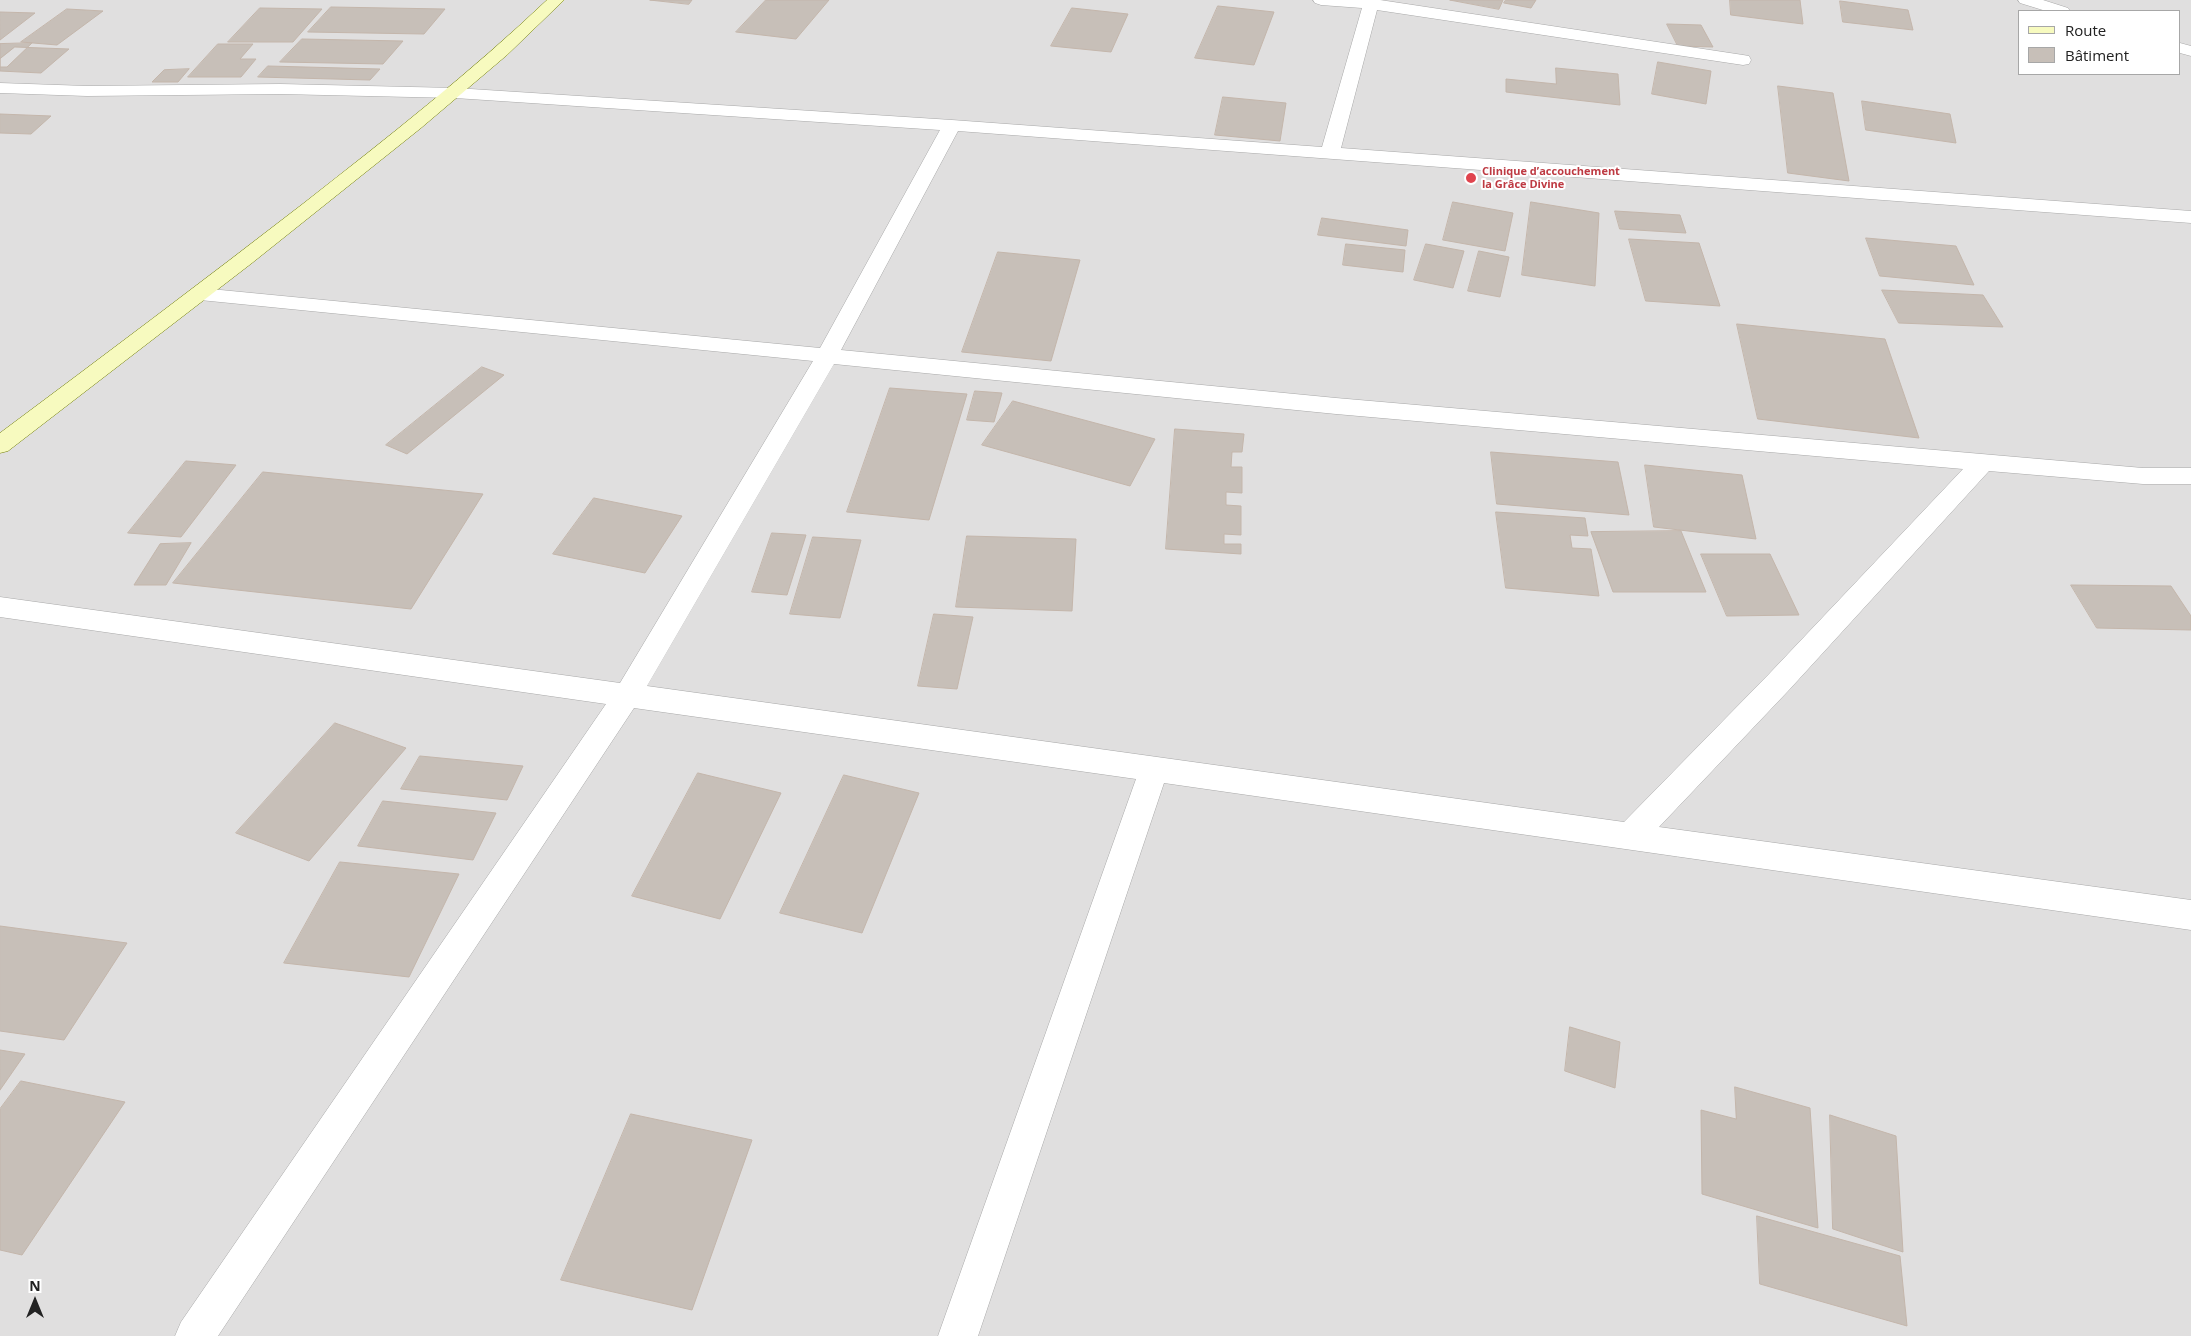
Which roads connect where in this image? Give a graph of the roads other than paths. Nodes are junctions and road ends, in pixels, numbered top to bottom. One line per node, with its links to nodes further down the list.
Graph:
1 (556, 0): 8 (street)
2 (1321, 0): 4 (street)
3 (2026, 0): 5 (street)
4 (1371, 2): 6 (street); 10 (street)
5 (2059, 10)
6 (1743, 60)
7 (0, 88): 8 (street)
8 (455, 93): 9 (street); 12 (street)
9 (952, 125): 10 (street); 13 (street)
10 (1330, 153): 11 (street)
11 (2191, 216)
12 (200, 294): 13 (street); 14 (street)
13 (827, 356): 15 (street); 18 (street)
14 (0, 445)
15 (1983, 462): 16 (street); 20 (street)
16 (2191, 476)
17 (0, 607): 18 (street)
18 (628, 696): 19 (street); 22 (street)
19 (1154, 769): 20 (street); 23 (street)
20 (1630, 836): 21 (street)
21 (2191, 915)
22 (196, 1336)
23 (958, 1336)

